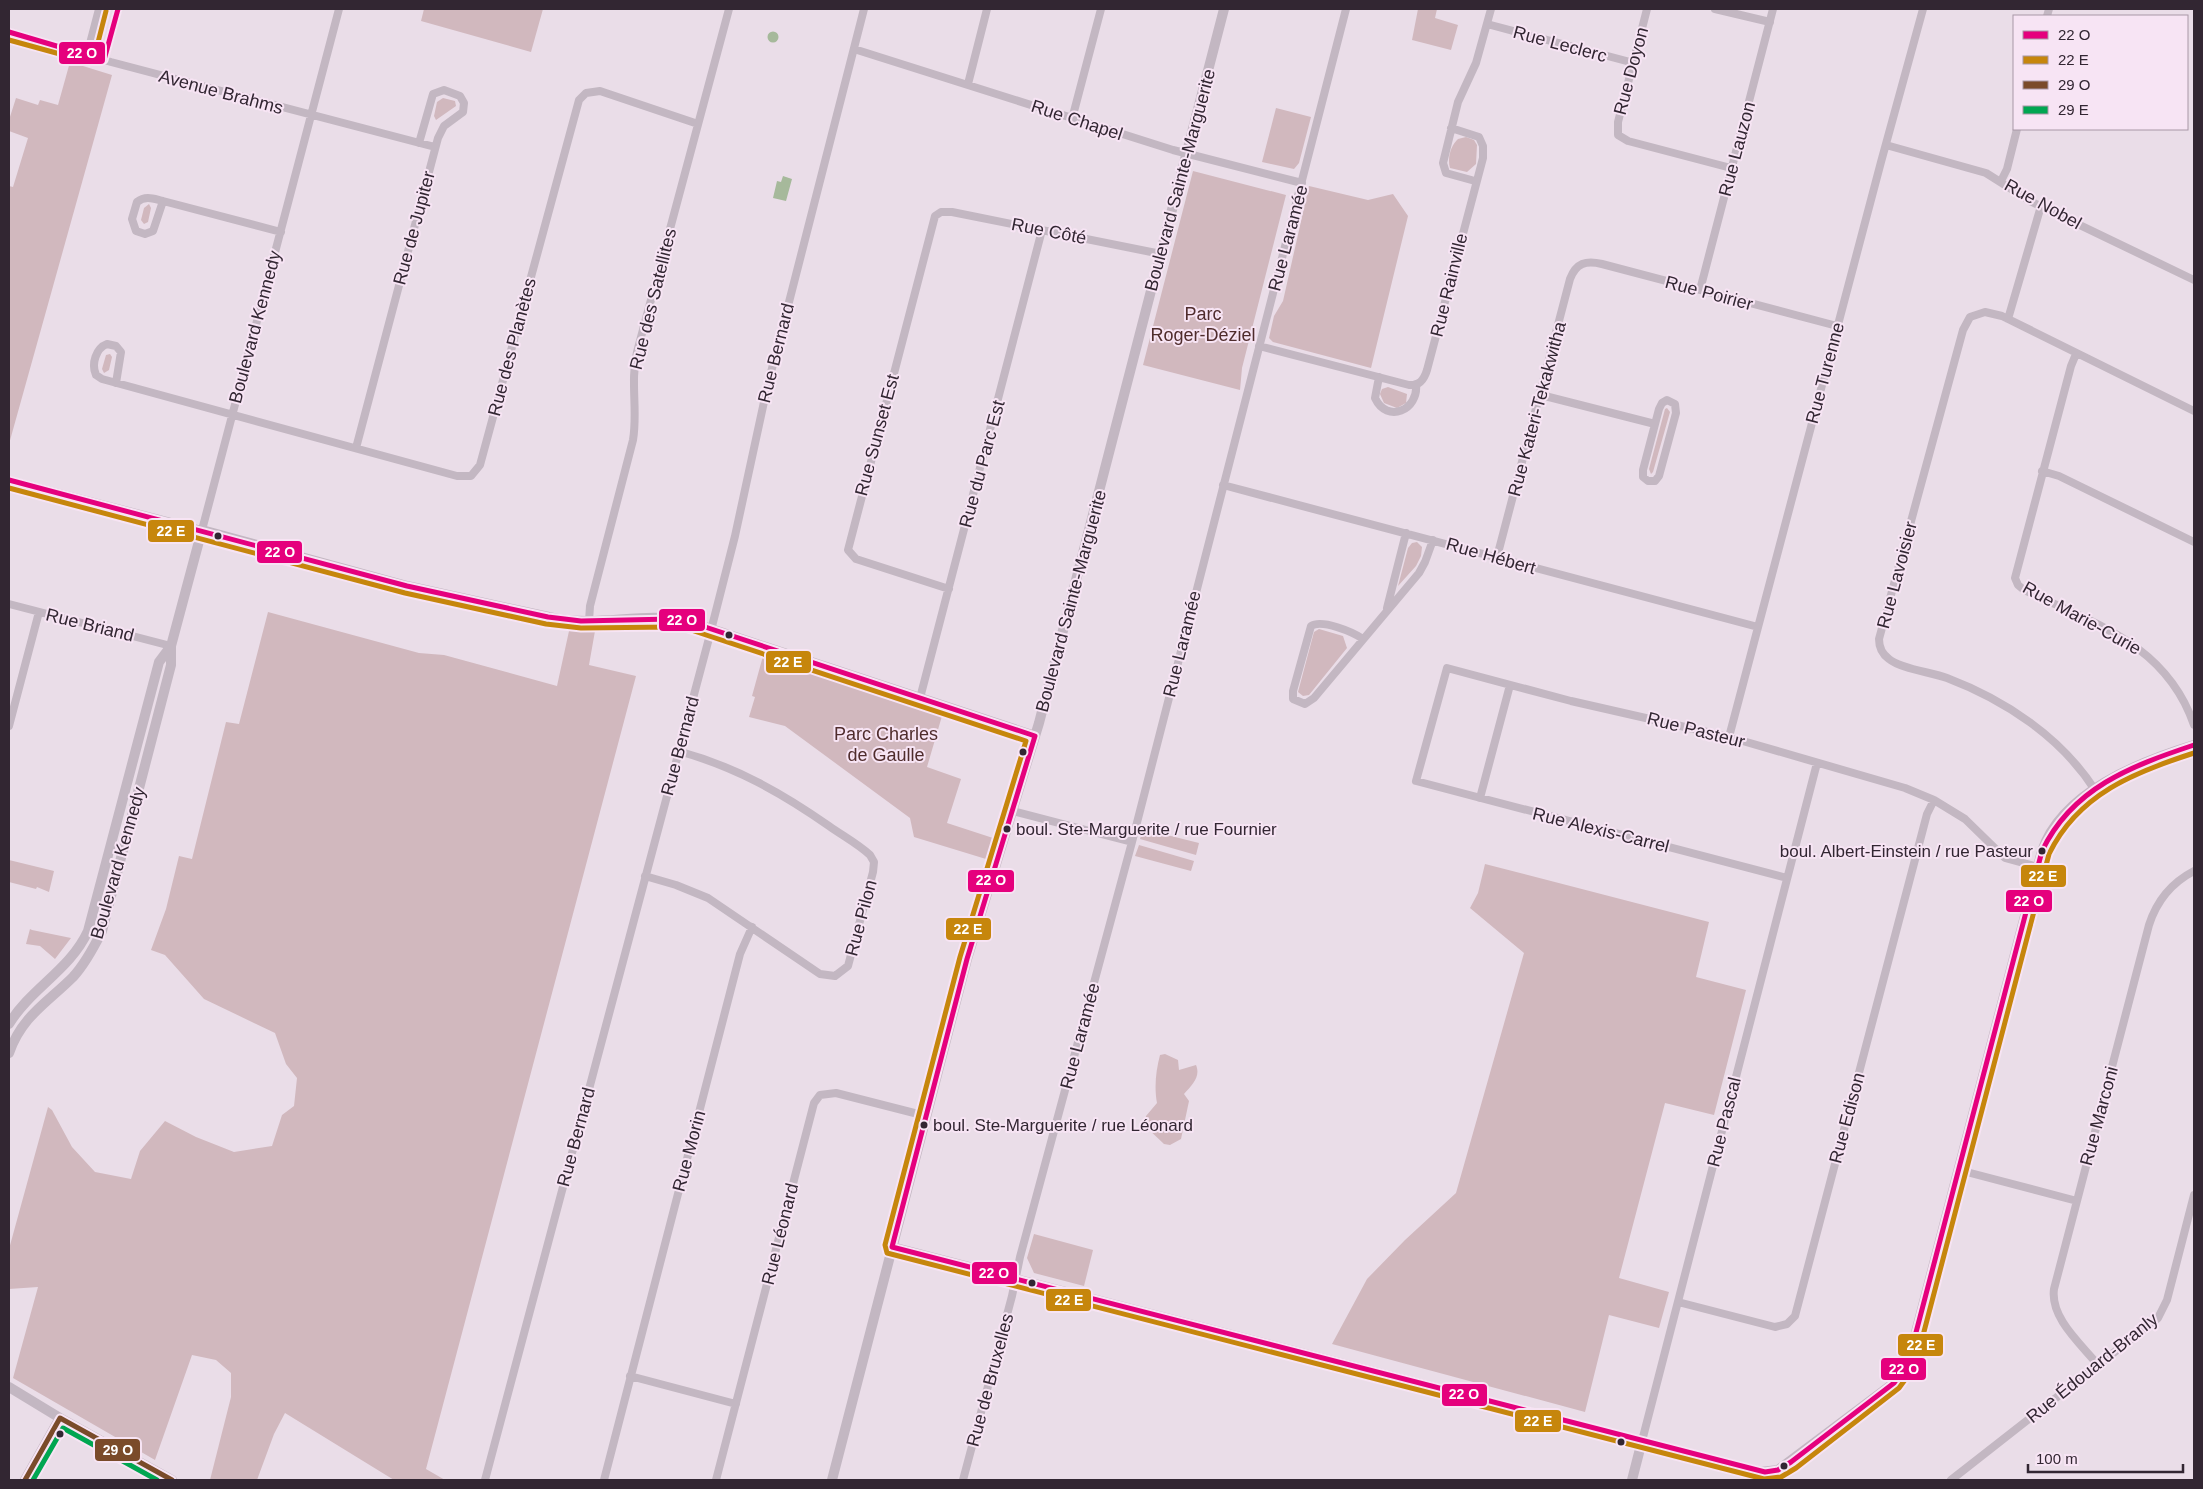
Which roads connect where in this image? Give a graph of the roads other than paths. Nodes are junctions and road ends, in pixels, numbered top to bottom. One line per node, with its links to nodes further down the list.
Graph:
1 (99, 9): 19 (street)
2 (118, 9): 20 (street)
3 (339, 9): 23 (street, Boulevard Kennedy)
4 (728, 9): 25 (street, Rue des Satellites)
5 (864, 9): 18 (street, Rue Bernard)
6 (987, 9): 22 (street)
7 (1100, 9): 24 (street)
8 (1224, 9): 31 (street, Boulevard Sainte-Marguerite)
9 (1346, 9): 35 (street, Rue Laramée)
10 (1491, 9): 16 (street)
11 (1648, 9): 21 (street, Rue Doyon)
12 (1716, 9): 15 (street)
13 (1774, 9): 15 (street, Rue Lauzon)
14 (1923, 9): 29 (street, Rue Turenne)
15 (1770, 22): 32 (street, Rue Lauzon)
16 (1487, 24): 21 (street, Rue Leclerc); 26 (street)
17 (9, 32): 19 (street, Avenue Brahms)
18 (854, 49): 22 (street, Rue Chapel); 71 (street, Rue Bernard)
19 (87, 55): 20 (street, Avenue Brahms)
20 (104, 60): 23 (street, Avenue Brahms)
21 (1634, 63): 32 (street, Rue Doyon)
22 (968, 84): 24 (street, Rue Chapel)
23 (311, 116): 28 (street, Avenue Brahms); 40 (street, Boulevard Kennedy)
24 (1072, 118): 31 (street, Rue Chapel)
25 (698, 124): 56 (street, Rue des Planètes); 69 (street, Rue des Satellites)
26 (1451, 128): 33 (street, Rue Rainville); 33 (street)
27 (2017, 130): 34 (street)
28 (419, 143): 30 (street, Avenue Brahms); 30 (street, Rue de Jupiter)
29 (1886, 145): 34 (street, Rue Nobel); 46 (street, Rue Turenne)
30 (435, 147): 56 (street, Rue de Jupiter)
31 (1187, 154): 35 (street, Rue Chapel); 41 (street, Boulevard Sainte-Marguerite)
32 (1732, 168): 44 (street, Rue Lauzon)
33 (1475, 181): 51 (street, Rue Rainville)
34 (2001, 181): 37 (street, Rue Nobel)
35 (1302, 183): 47 (street, Rue Laramée)
36 (163, 201): 36 (street); 40 (street)
37 (2041, 206): 43 (street, Rue Nobel); 45 (street)
38 (937, 214): 39 (street, Rue Côté); 65 (street, Rue Sunset Est)
39 (1042, 230): 41 (street, Rue Côté); 65 (street, Rue du Parc Est)
40 (281, 232): 54 (street, Boulevard Kennedy)
41 (1161, 254): 78 (street, Boulevard Sainte-Marguerite)
42 (1581, 264): 44 (street, Rue Poirier); 52 (street, Rue Kateri-Tekakwitha)
43 (2194, 280)
44 (1700, 290): 46 (street, Rue Poirier)
45 (2008, 319): 48 (street, Rue Lavoisier); 84 (street, Rue Lavoisier)
46 (1837, 326): 70 (street, Rue Turenne)
47 (1259, 346): 49 (street); 59 (street, Rue Laramée)
48 (2076, 354): 53 (street, Rue Lavoisier); 57 (street, Rue Marie-Curie)
49 (1379, 377): 51 (street); 51 (street, Rue Rainville)
50 (116, 383): 50 (street, Rue des Planètes); 54 (street, Rue des Planètes)
51 (1416, 384)
52 (1541, 395): 55 (street); 64 (street, Rue Kateri-Tekakwitha)
53 (2194, 411)
54 (233, 414): 56 (street, Rue des Planètes); 60 (street, Boulevard Kennedy)
55 (1655, 424): 55 (street)
56 (356, 448)
57 (2042, 471): 63 (street); 76 (street, Rue Marie-Curie)
58 (9, 480): 60 (street)
59 (1223, 485): 61 (street, Rue Hébert); 88 (street, Rue Laramée)
60 (202, 530): 69 (street); 73 (street, Boulevard Kennedy)
61 (1406, 533): 62 (street, Rue Hébert); 68 (street)
62 (1433, 540): 64 (street, Rue Hébert); 68 (street)
63 (2194, 542)
64 (1497, 557): 70 (street, Rue Hébert)
65 (949, 589): 75 (street, Rue du Parc Est)
66 (9, 604): 67 (street, Rue Briand)
67 (39, 612): 73 (street, Rue Briand); 77 (street)
68 (1386, 612): 72 (street)
69 (589, 621): 71 (street)
70 (1758, 627): 79 (street, Rue Turenne)
71 (711, 629): 75 (street); 81 (street, Rue Bernard)
72 (1363, 640): 72 (street)
73 (170, 646): 94 (street, Boulevard Kennedy); 95 (street, Boulevard Kennedy)
74 (1510, 685): 79 (street, Rue Pasteur); 83 (street, Rue Pasteur); 85 (street)
75 (920, 698): 78 (street)
76 (2194, 725)
77 (9, 726)
78 (1035, 736): 87 (street, Boulevard Sainte-Marguerite)
79 (1729, 737): 82 (street, Rue Pasteur)
80 (2194, 745): 84 (street)
81 (678, 751): 91 (street, Rue Bernard); 93 (street, Rue Pilon)
82 (1817, 763): 86 (street, Rue Pasteur); 92 (street, Rue Pascal)
83 (1416, 781): 85 (street, Rue Alexis-Carrel)
84 (2095, 790): 89 (street)
85 (1480, 798): 92 (street, Rue Alexis-Carrel)
86 (1934, 800): 89 (street, Rue Pasteur); 102 (street, Rue Edison)
87 (1012, 811): 88 (street); 96 (street, Boulevard Sainte-Marguerite)
88 (1132, 842): 101 (street, Rue Laramée)
89 (2038, 867): 97 (street)
90 (2194, 871): 99 (street, Rue Marconi)
91 (645, 876): 93 (street, Rue Pilon); 112 (street, Rue Bernard)
92 (1787, 878): 102 (street, Rue Pascal)
93 (752, 927): 104 (street, Rue Morin)
94 (9, 1024)
95 (9, 1053)
96 (926, 1116): 100 (street, Boulevard Sainte-Marguerite); 106 (street, Rue Léonard)
97 (1959, 1170): 99 (street); 109 (street)
98 (2194, 1195): 103 (street, Rue Édouard-Branly)
99 (2077, 1201): 103 (street, Rue Marconi)
100 (892, 1247): 101 (street); 115 (street, Boulevard Sainte-Marguerite)
101 (1015, 1279): 108 (street); 116 (street, Rue de Bruxelles)
102 (1678, 1302): 108 (street, Rue Pascal)
103 (2098, 1365): 118 (street, Rue Édouard-Branly)
104 (630, 1376): 106 (street); 113 (street, Rue Morin)
105 (9, 1387): 107 (street)
106 (736, 1404): 114 (street, Rue Léonard)
107 (60, 1418): 110 (street); 111 (street)
108 (1642, 1441): 109 (street); 117 (street, Rue Pascal)
109 (1757, 1476)
110 (25, 1480)
111 (172, 1480)
112 (485, 1480)
113 (604, 1480)
114 (716, 1480)
115 (832, 1480)
116 (963, 1480)
117 (1632, 1480)
118 (1951, 1480)

